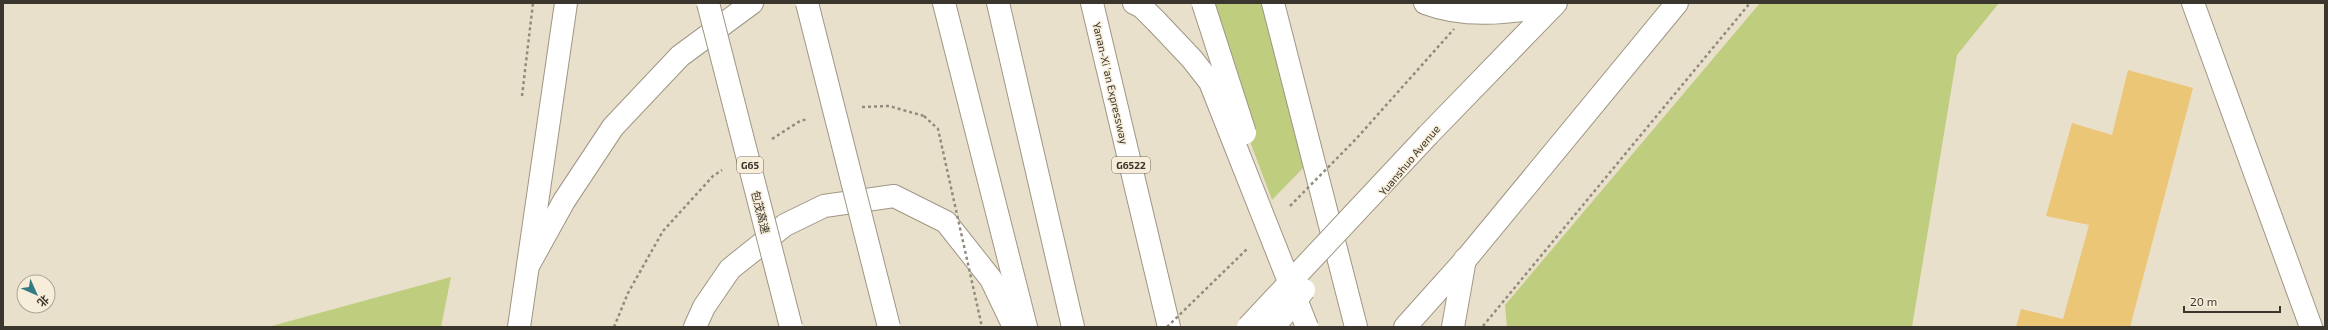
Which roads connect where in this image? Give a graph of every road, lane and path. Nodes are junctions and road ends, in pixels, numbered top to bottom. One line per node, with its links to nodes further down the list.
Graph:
1 (566, 3): 22 (main road)
2 (708, 3): 26 (main road, 包茂高速 / G65, bridge)
3 (752, 3): 22 (main road)
4 (807, 3): 27 (main road, bridge)
5 (944, 3): 30 (main road)
6 (998, 3): 31 (main road)
7 (1092, 3): 32 (main road, Yanan-Xi 'an Expressway / G6522)
8 (1134, 3): 35 (main road, bridge)
9 (1203, 3): 35 (main road, bridge)
10 (1273, 3): 36 (main road)
11 (1425, 3): 15 (main road)
12 (1678, 3): 21 (main road)
13 (1750, 3): 38 (path)
14 (2193, 3): 39 (main road)
15 (1555, 4): 18 (main road, Yuanshuo Avenue)
16 (1454, 29): 19 (path, bridge)
17 (924, 116): 28 (path, bridge)
18 (1428, 135): 33 (main road, bridge); 34 (main road, Yuanshuo Avenue, bridge)
19 (1285, 210)
20 (1252, 244): 32 (path, bridge)
21 (1466, 259): 23 (main road); 37 (main road)
22 (528, 266): 24 (main road)
23 (1410, 321)
24 (519, 327)
25 (695, 327): 29 (main road)
26 (791, 327)
27 (889, 327)
28 (982, 327)
29 (1014, 327)
30 (1026, 327)
31 (1072, 327)
32 (1168, 327)
33 (1248, 327)
34 (1274, 327)
35 (1307, 327)
36 (1356, 327)
37 (1453, 327)
38 (1482, 327)
39 (2311, 327)

